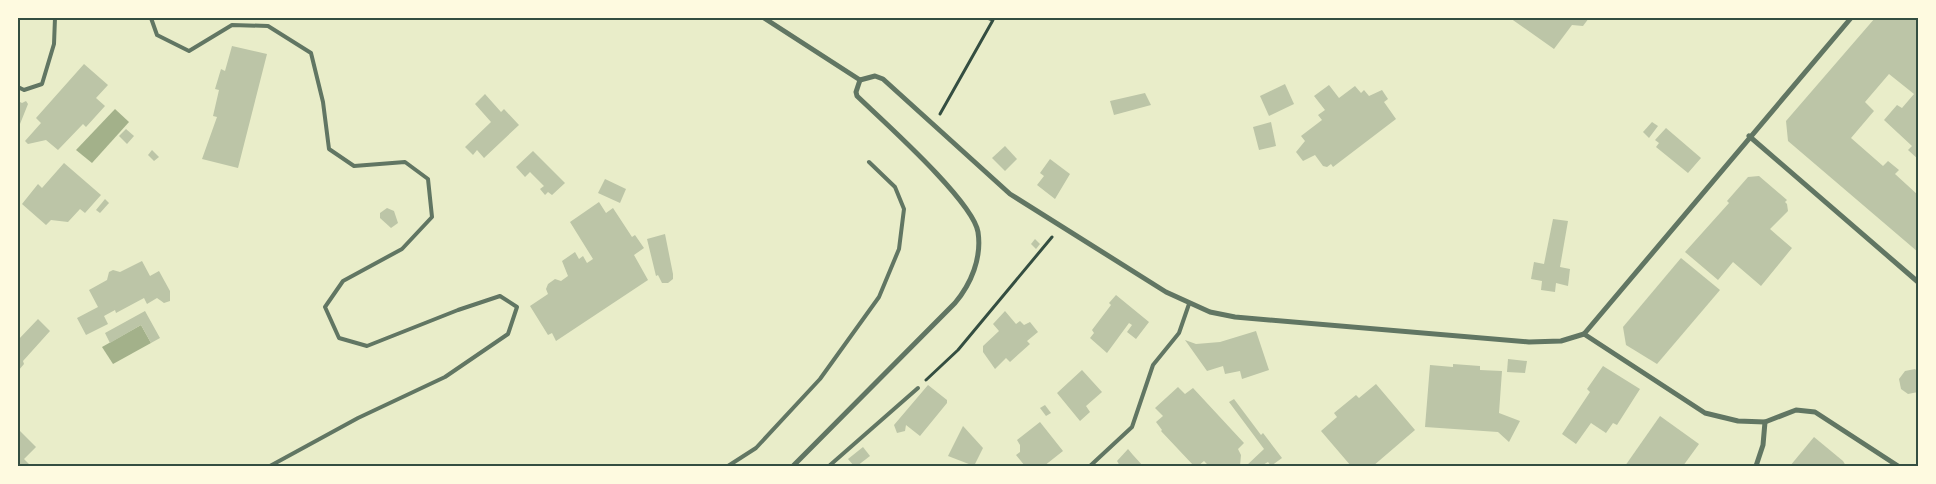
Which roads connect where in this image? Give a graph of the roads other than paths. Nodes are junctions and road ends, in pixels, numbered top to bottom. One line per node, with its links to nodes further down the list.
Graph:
1 (55, 18): 6 (lane)
2 (151, 18): 14 (lane)
3 (764, 18): 5 (street)
4 (1851, 18): 7 (street)
5 (860, 80): 10 (street); 16 (street)
6 (18, 87)
7 (1749, 136): 9 (street); 11 (street)
8 (869, 162): 15 (lane)
9 (1918, 282)
10 (1189, 304): 11 (street); 18 (lane)
11 (1584, 334): 13 (street)
12 (918, 388): 17 (lane)
13 (1765, 422): 19 (street); 20 (street)
14 (270, 466)
15 (728, 466)
16 (793, 466)
17 (828, 466)
18 (1090, 466)
19 (1756, 466)
20 (1897, 466)

